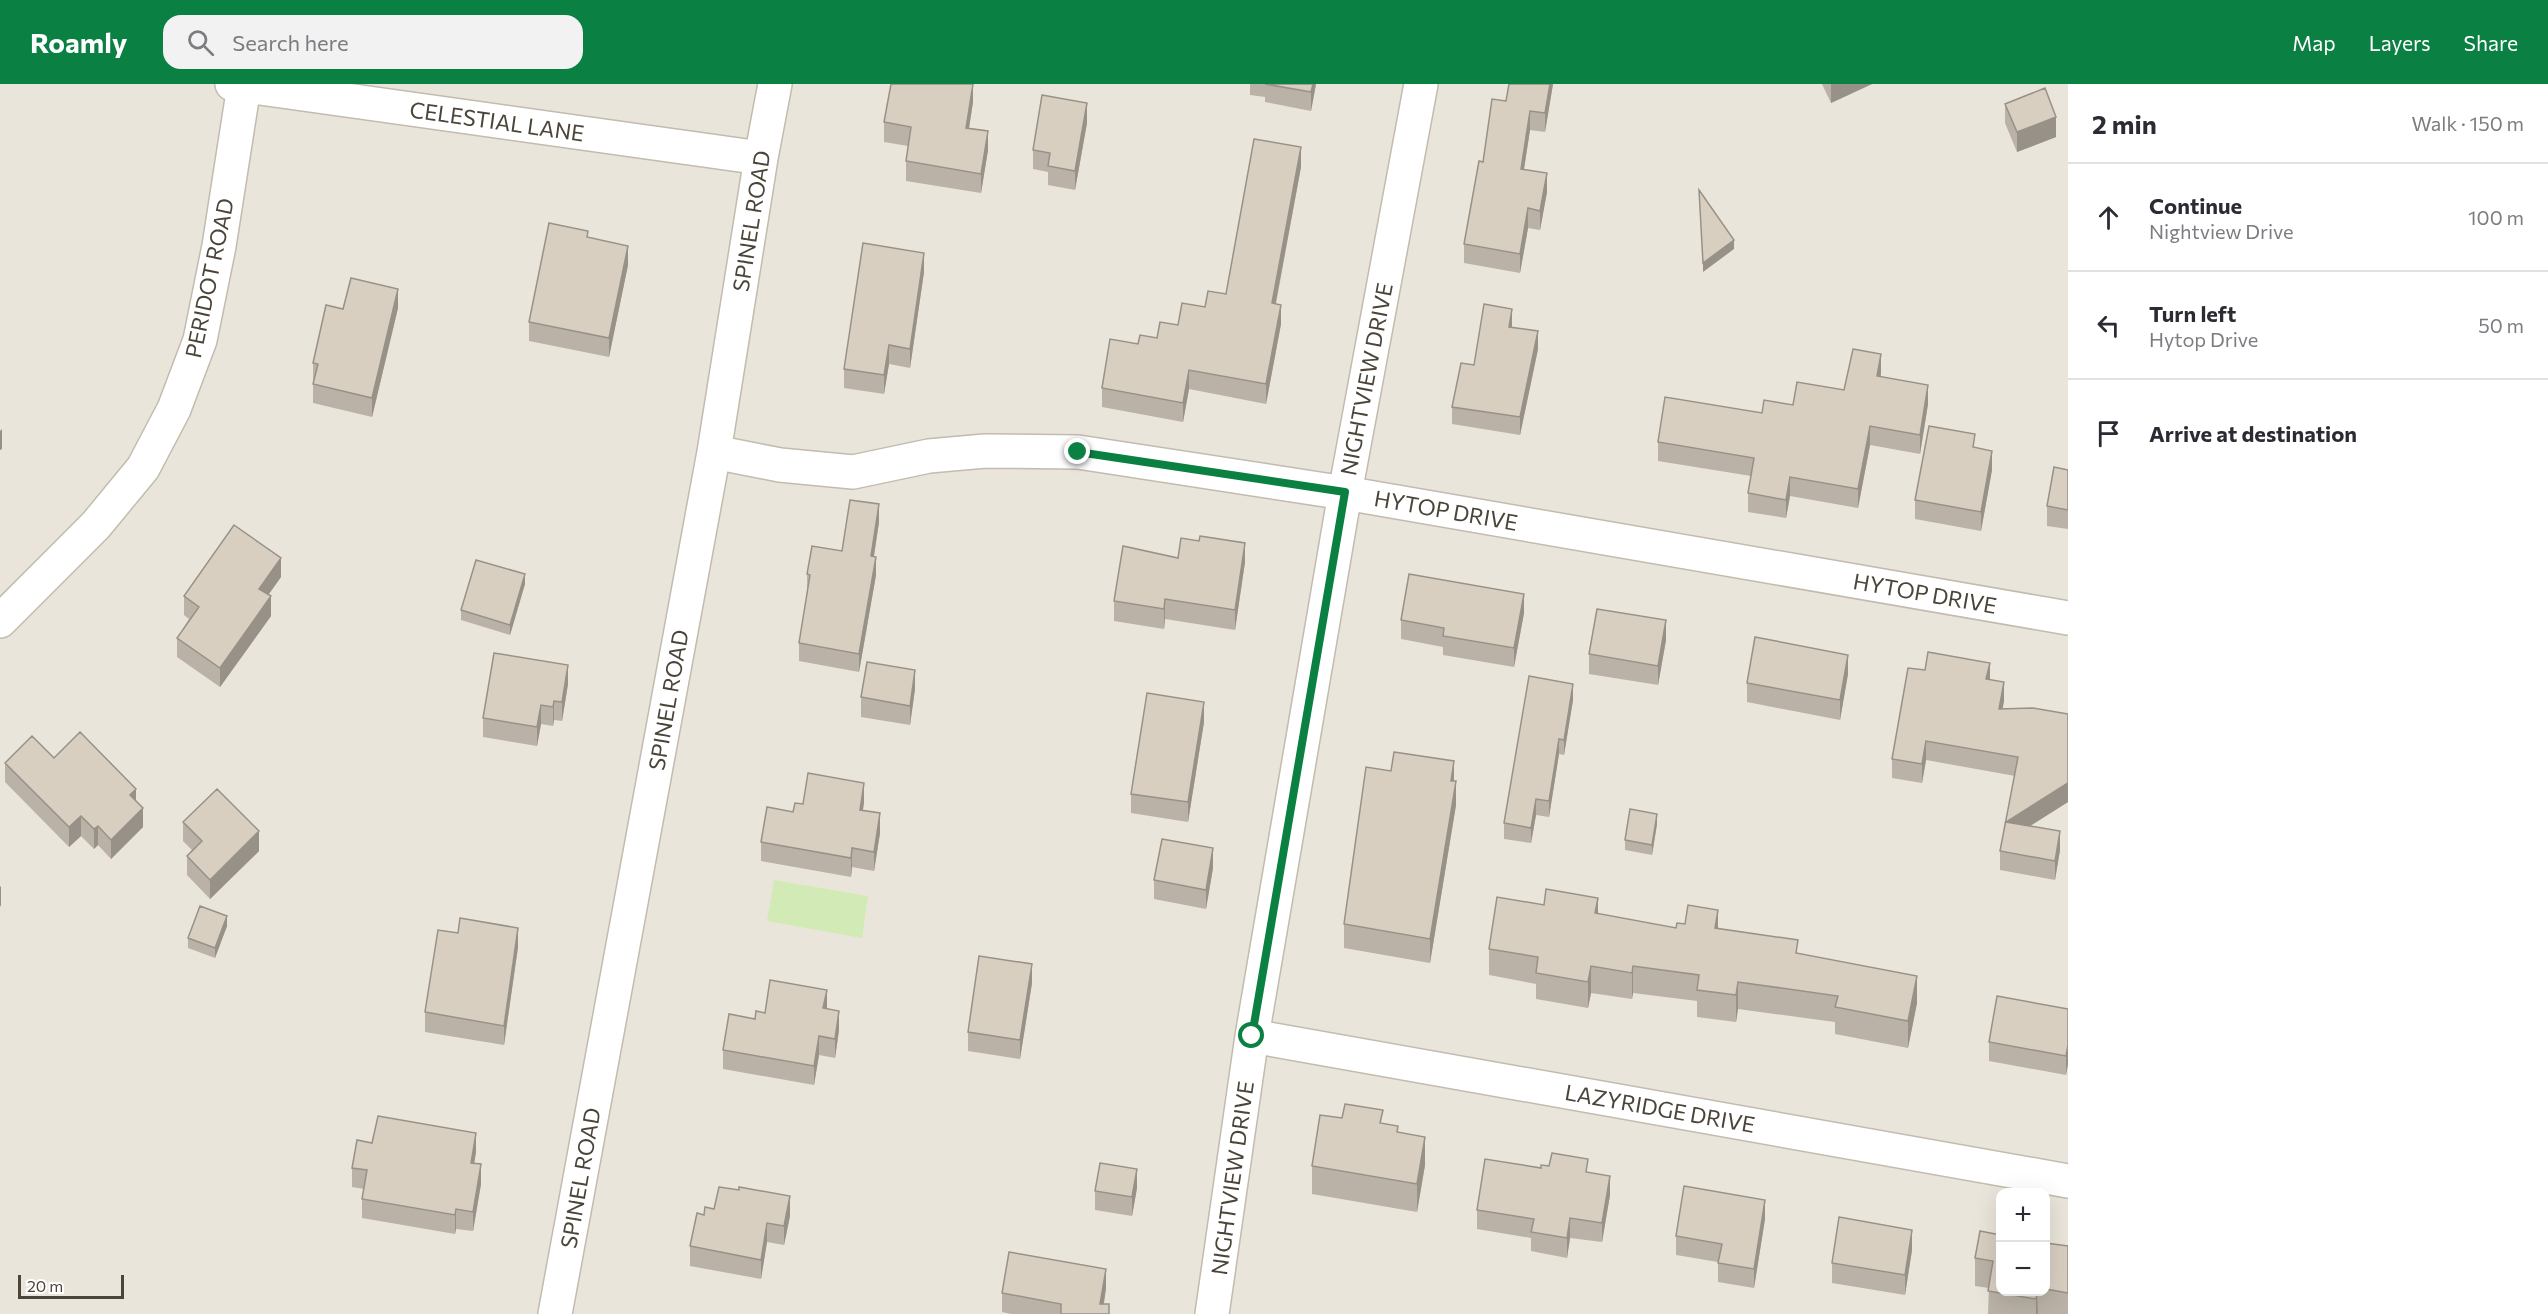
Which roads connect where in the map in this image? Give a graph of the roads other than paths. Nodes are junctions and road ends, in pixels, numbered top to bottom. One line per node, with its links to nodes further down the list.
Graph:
1 (775, 84): 4 (street, SPINEL ROAD)
2 (1421, 84): 6 (street, NIGHTVIEW DRIVE)
3 (238, 85): 4 (street, CELESTIAL LANE); 8 (street, PERIDOT ROAD)
4 (761, 159): 5 (street, SPINEL ROAD)
5 (714, 452): 6 (street, HYTOP DRIVE); 11 (street, SPINEL ROAD)
6 (1345, 492): 7 (street, HYTOP DRIVE); 9 (street, NIGHTVIEW DRIVE)
7 (2068, 618)
8 (0, 621)
9 (1252, 1036): 10 (street, LAZYRIDGE DRIVE); 12 (street, NIGHTVIEW DRIVE)
10 (2068, 1181)
11 (555, 1314)
12 (1212, 1314)

